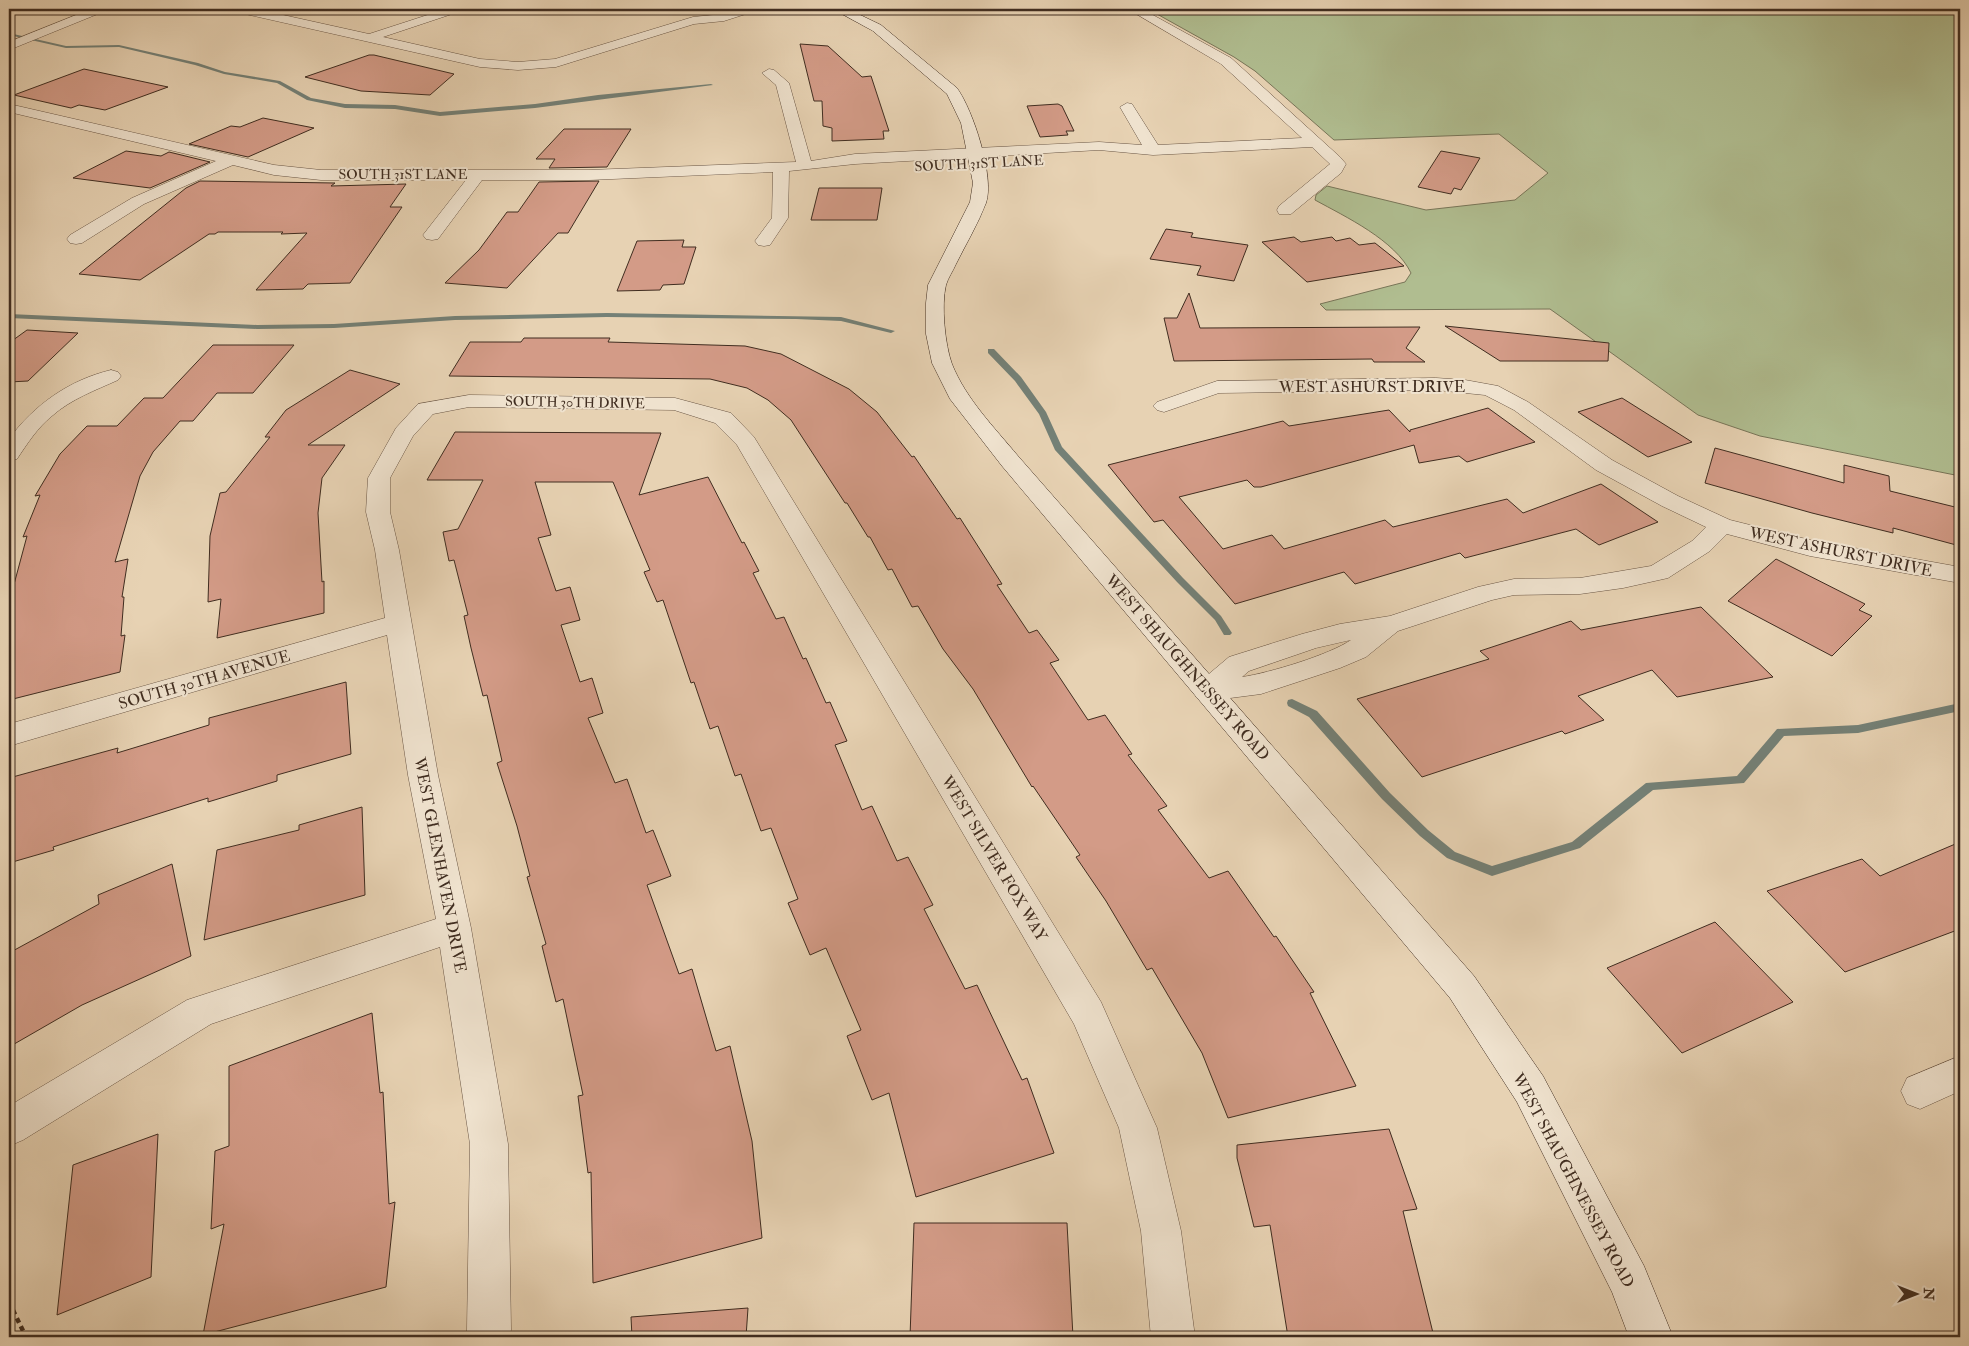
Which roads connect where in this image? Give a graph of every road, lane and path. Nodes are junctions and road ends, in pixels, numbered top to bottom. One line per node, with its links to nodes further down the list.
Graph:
1 (101, 9): 10 (street)
2 (241, 9): 9 (street)
3 (457, 9): 9 (street)
4 (720, 9): 8 (street)
5 (751, 9): 8 (street)
6 (839, 9): 16 (street, WEST SHAUGHNESSEY ROAD)
7 (1134, 9): 14 (street)
8 (693, 21): 9 (street)
9 (369, 38)
10 (9, 46)
11 (769, 73): 18 (street)
12 (1127, 107): 15 (street)
13 (9, 108): 17 (street, SOUTH 31ST LANE)
14 (1317, 142): 15 (street, SOUTH 31ST LANE); 21 (street)
15 (1153, 150): 16 (street, SOUTH 31ST LANE)
16 (977, 158): 18 (street, SOUTH 31ST LANE); 33 (street, WEST SHAUGHNESSEY ROAD)
17 (232, 160): 20 (street, SOUTH 31ST LANE); 23 (street)
18 (804, 166): 19 (street, SOUTH 31ST LANE)
19 (781, 167): 20 (street, SOUTH 31ST LANE); 24 (street)
20 (478, 174): 22 (street)
21 (1285, 210)
22 (432, 235)
23 (76, 239)
24 (764, 241)
25 (112, 376): 29 (street)
26 (1164, 406): 30 (street, WEST ASHURST DRIVE)
27 (426, 409): 28 (street, SOUTH 30TH DRIVE); 32 (street, WEST GLENHAVEN DRIVE)
28 (723, 418): 42 (street, WEST SILVER FOX WAY)
29 (9, 454)
30 (1722, 525): 31 (street, WEST ASHURST DRIVE); 33 (street)
31 (1960, 575)
32 (399, 623): 34 (street, SOUTH 30TH AVENUE); 35 (street, WEST GLENHAVEN DRIVE)
33 (1208, 691): 43 (street, WEST SHAUGHNESSEY ROAD)
34 (9, 735)
35 (454, 928): 38 (street); 41 (street, WEST GLENHAVEN DRIVE)
36 (1960, 1073): 37 (street)
37 (1920, 1091)
38 (9, 1128)
39 (9, 1302): 40 (path)
40 (26, 1337)
41 (487, 1337)
42 (1173, 1337)
43 (1651, 1337)

